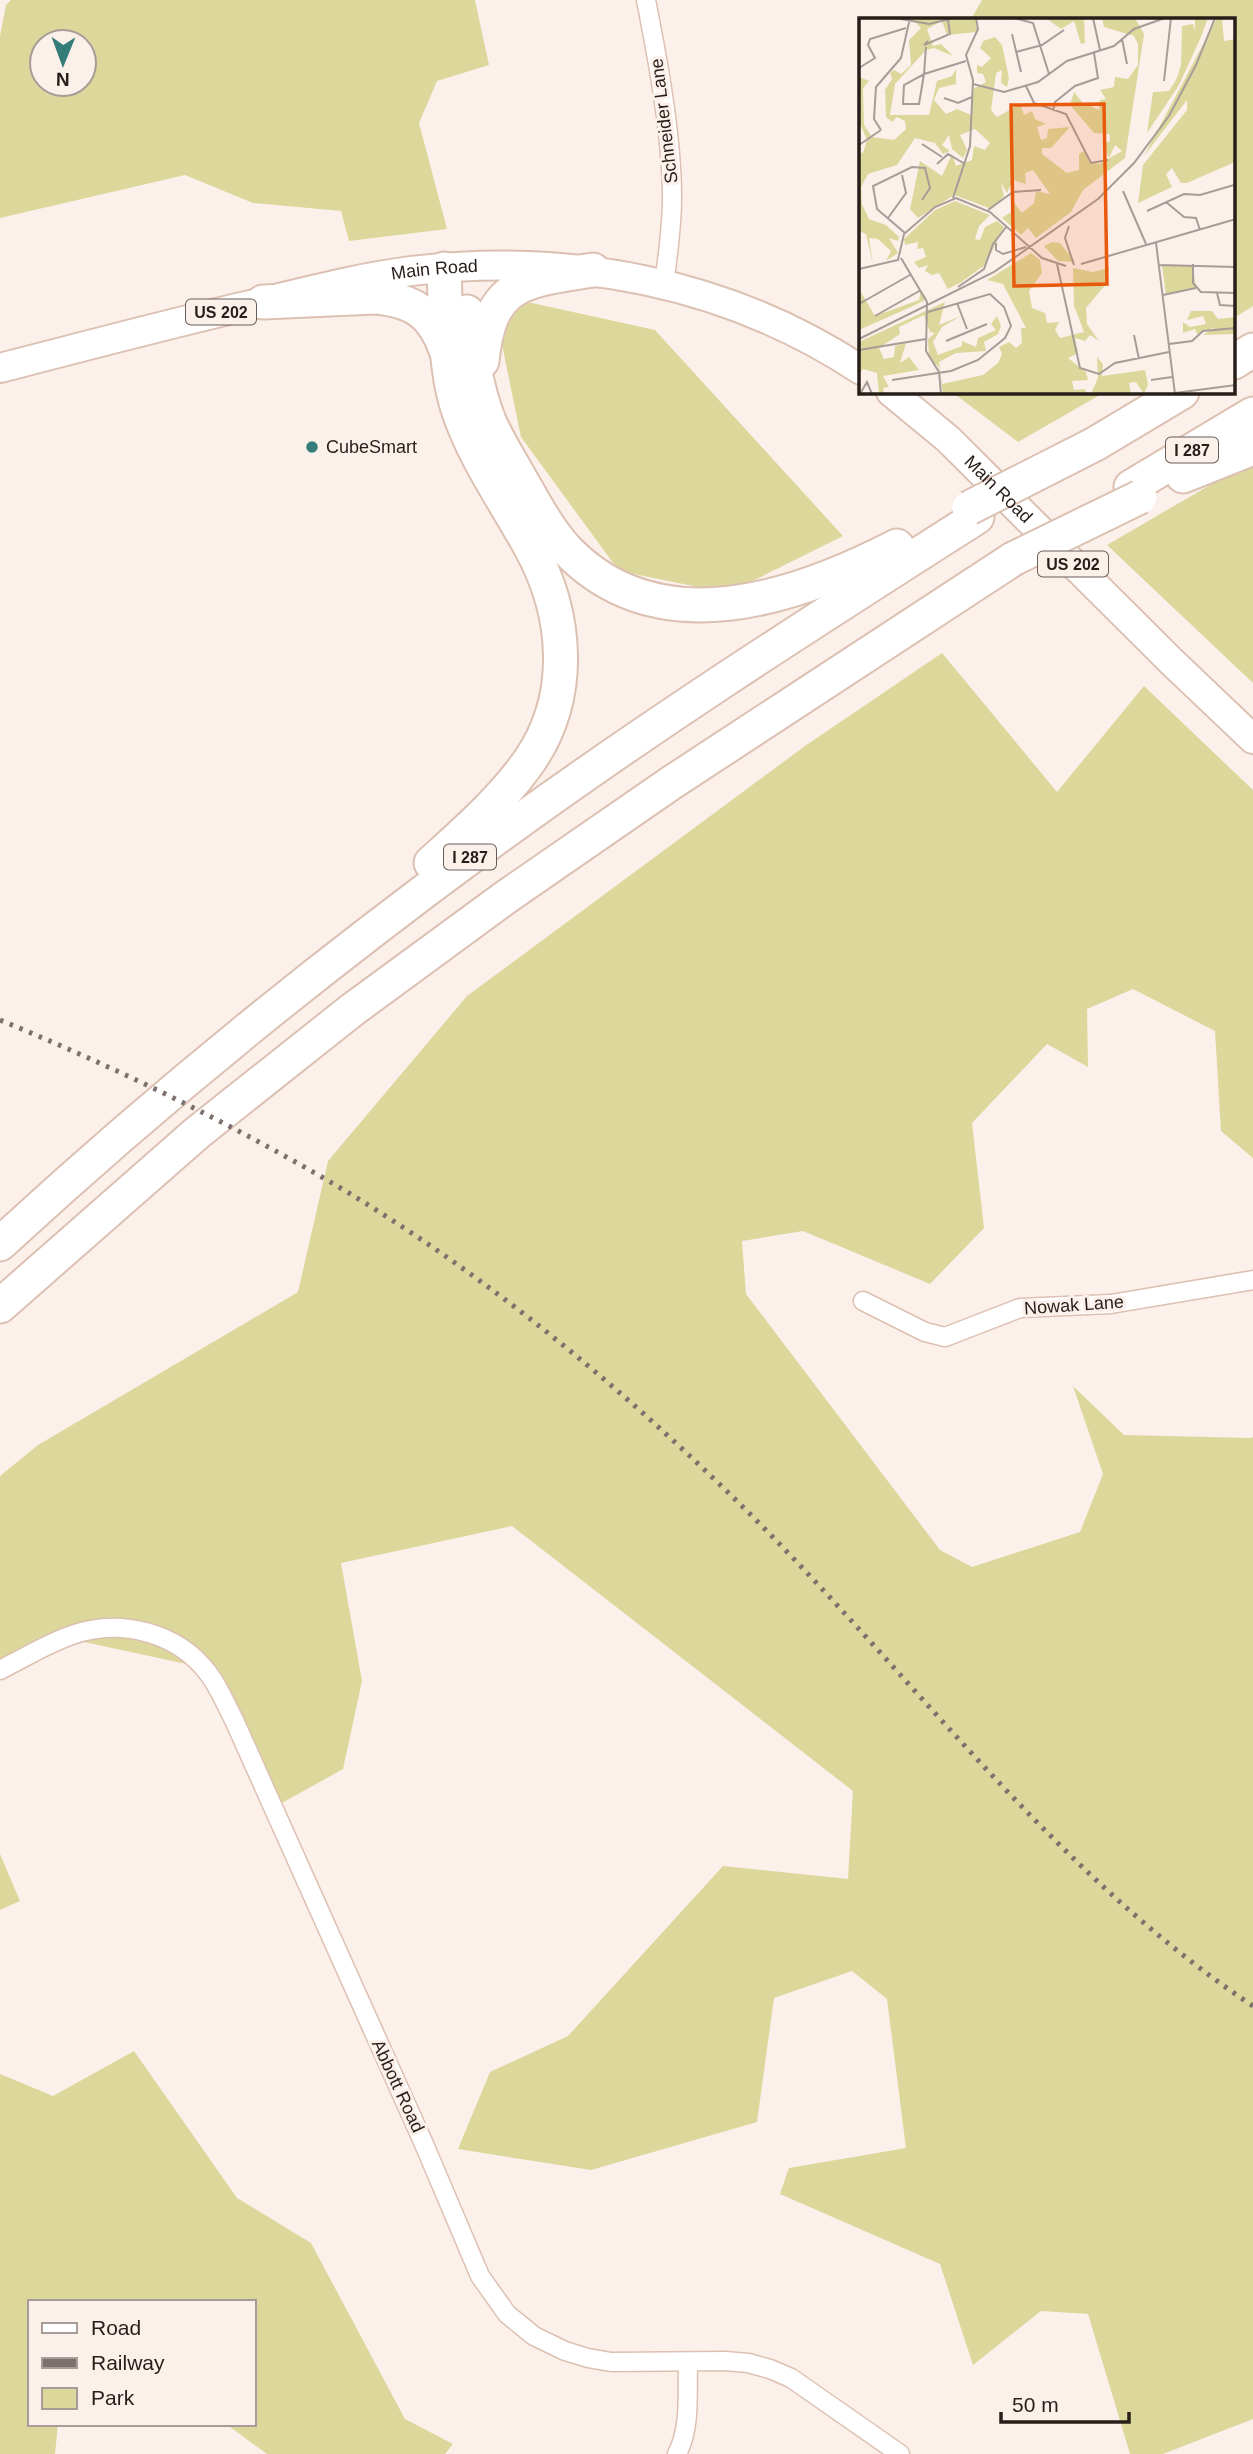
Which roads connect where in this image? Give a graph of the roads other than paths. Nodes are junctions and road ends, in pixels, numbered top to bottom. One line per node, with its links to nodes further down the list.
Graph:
1 (646, 0): 4 (street, Schneider Lane)
2 (454, 268): 3 (main road, Main Road / US 202); 5 (main road, Main Road / US 202); 7 (highway); 13 (highway)
3 (593, 270): 4 (main road, Main Road / US 202); 13 (highway)
4 (664, 284): 10 (main road, Main Road / US 202)
5 (263, 302): 7 (highway); 9 (main road, Main Road / US 202)
6 (1253, 350): 8 (highway)
7 (449, 359): 19 (highway)
8 (1236, 361)
9 (0, 368)
10 (859, 369)
11 (893, 394): 18 (main road, Main Road / US 202)
12 (1179, 394): 17 (highway, bridge)
13 (481, 398): 17 (highway)
14 (1253, 414): 16 (highway, I 287)
15 (1253, 448): 16 (highway)
16 (1136, 492): 23 (highway, bridge)
17 (973, 513): 19 (highway, I 287)
18 (1253, 739)
19 (243, 1034): 20 (highway, I 287)
20 (0, 1244)
21 (1253, 1280): 22 (street, Nowak Lane)
22 (863, 1301)
23 (0, 1306)
24 (0, 1670): 25 (street, Abbott Road)
25 (688, 2363): 26 (street); 27 (street, Abbott Road)
26 (677, 2454)
27 (900, 2454)

